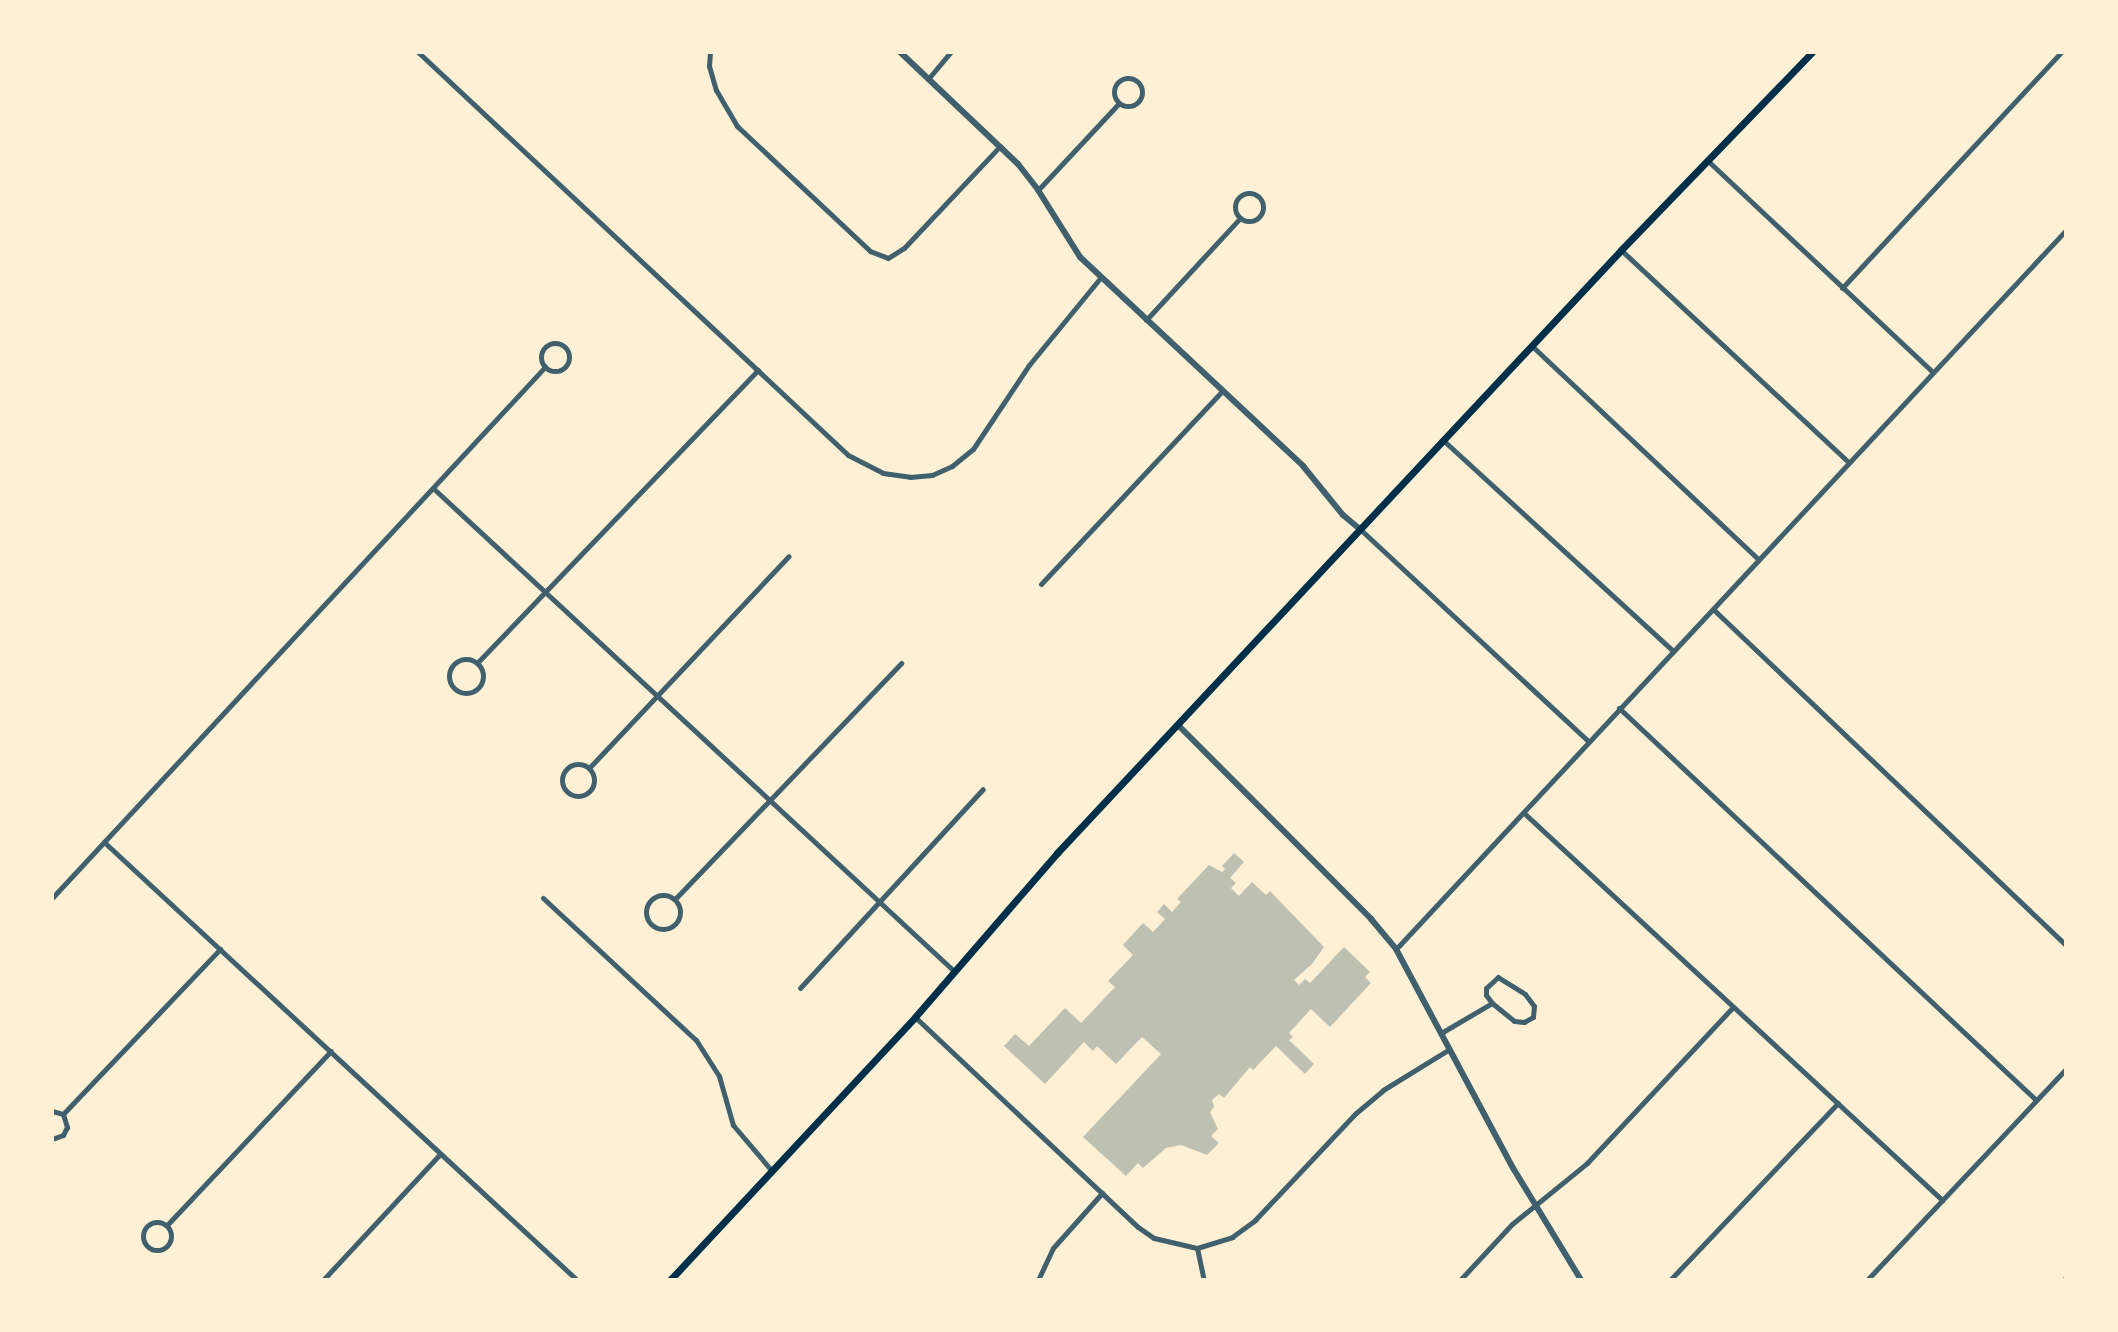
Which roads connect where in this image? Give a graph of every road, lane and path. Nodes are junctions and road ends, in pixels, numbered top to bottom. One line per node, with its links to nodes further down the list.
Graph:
1 (418, 52): 20 (street)
2 (710, 52): 9 (street)
3 (900, 52): 7 (street)
4 (951, 52): 7 (street)
5 (1812, 52): 10 (main road)
6 (2061, 52): 16 (street)
7 (928, 79): 9 (street)
8 (1119, 103): 8 (street); 11 (street)
9 (1000, 145): 11 (street)
10 (1707, 160): 14 (main road); 16 (street)
11 (1038, 190): 15 (street)
12 (1240, 218): 12 (street); 17 (street)
13 (2066, 230): 21 (street)
14 (1621, 250): 18 (main road); 24 (street)
15 (1101, 277): 17 (street); 20 (street)
16 (1842, 288): 21 (street)
17 (1145, 321): 22 (street)
18 (1532, 346): 23 (main road); 28 (street)
19 (545, 367): 19 (street); 25 (street)
20 (758, 370): 30 (street)
21 (1933, 372): 24 (street)
22 (1221, 392): 26 (street); 29 (street)
23 (1444, 441): 26 (main road); 32 (street)
24 (1847, 461): 28 (street)
25 (434, 489): 30 (street); 43 (street)
26 (1361, 530): 37 (main road); 38 (street)
27 (789, 556): 35 (street)
28 (1758, 559): 31 (street)
29 (1041, 584)
30 (542, 593): 33 (street); 35 (street)
31 (1714, 610): 32 (street); 48 (street)
32 (1673, 651): 36 (street)
33 (477, 663): 33 (street)
34 (901, 663): 41 (street)
35 (657, 697): 39 (street); 41 (street)
36 (1619, 708): 38 (street); 60 (street)
37 (1178, 725): 50 (street); 51 (main road)
38 (1588, 741): 42 (street)
39 (589, 768): 39 (street)
40 (983, 789): 47 (street)
41 (769, 801): 46 (street); 47 (street)
42 (1524, 813): 50 (street); 54 (street)
43 (104, 842): 44 (street); 49 (street)
44 (52, 898)
45 (543, 898): 66 (street)
46 (675, 899): 46 (street)
47 (878, 902): 51 (street); 52 (street)
48 (2066, 945)
49 (220, 949): 58 (street); 63 (street)
50 (1396, 949): 56 (street)
51 (954, 971): 55 (main road)
52 (800, 988)
53 (1492, 1003): 53 (street); 56 (street)
54 (1732, 1008): 61 (street); 69 (street)
55 (915, 1017): 66 (main road); 67 (street)
56 (1440, 1034): 57 (street)
57 (1448, 1050): 69 (street); 71 (street)
58 (331, 1051): 65 (street); 70 (street)
59 (2066, 1069): 60 (street)
60 (2036, 1100): 68 (street)
61 (1838, 1103): 68 (street); 79 (street)
62 (52, 1111): 63 (street)
63 (63, 1114): 64 (street)
64 (52, 1139)
65 (440, 1154): 72 (street); 73 (street)
66 (772, 1171): 74 (main road)
67 (1102, 1193): 71 (street); 75 (street)
68 (1942, 1200): 80 (street)
69 (1536, 1204): 77 (street); 78 (street)
70 (167, 1225): 70 (street)
71 (1197, 1248): 76 (street)
72 (323, 1280)
73 (577, 1280)
74 (670, 1280)
75 (1038, 1280)
76 (1204, 1280)
77 (1460, 1280)
78 (1581, 1280)
79 (1670, 1280)
80 (1867, 1280)

